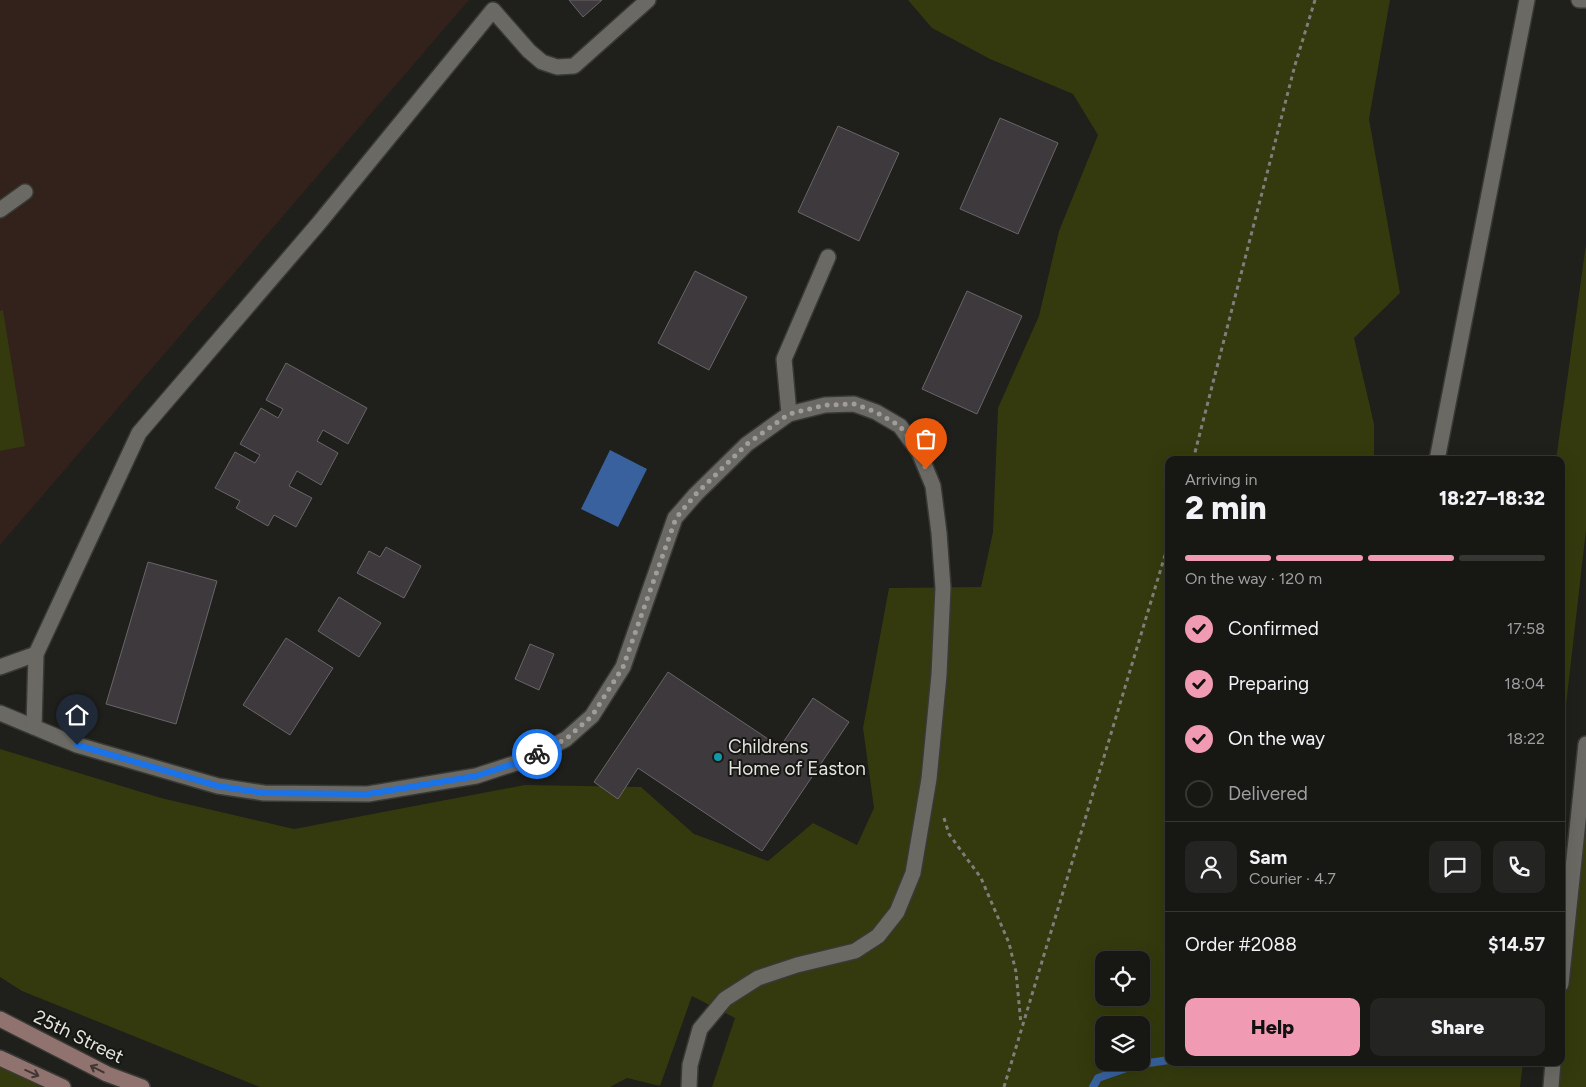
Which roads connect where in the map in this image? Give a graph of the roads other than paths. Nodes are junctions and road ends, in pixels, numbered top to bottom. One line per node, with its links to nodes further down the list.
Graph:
1 (648, 0): 10 (street)
2 (1527, 0): 9 (street)
3 (1579, 0): 4 (street)
4 (1586, 0)
5 (25, 192): 6 (street)
6 (0, 210)
7 (828, 257): 8 (street)
8 (789, 414): 13 (street); 21 (street)
9 (1438, 456)
10 (36, 654): 11 (street); 13 (street)
11 (0, 667)
12 (0, 713): 13 (street)
13 (34, 727)
14 (1586, 744): 15 (street)
15 (1565, 946)
16 (0, 1019): 20 (main road, 25th Street, one-way to 16)
17 (0, 1058): 19 (main road, one-way to 19)
18 (1553, 1066): 22 (street)
19 (64, 1087)
20 (142, 1087)
21 (689, 1087)
22 (1550, 1087)

